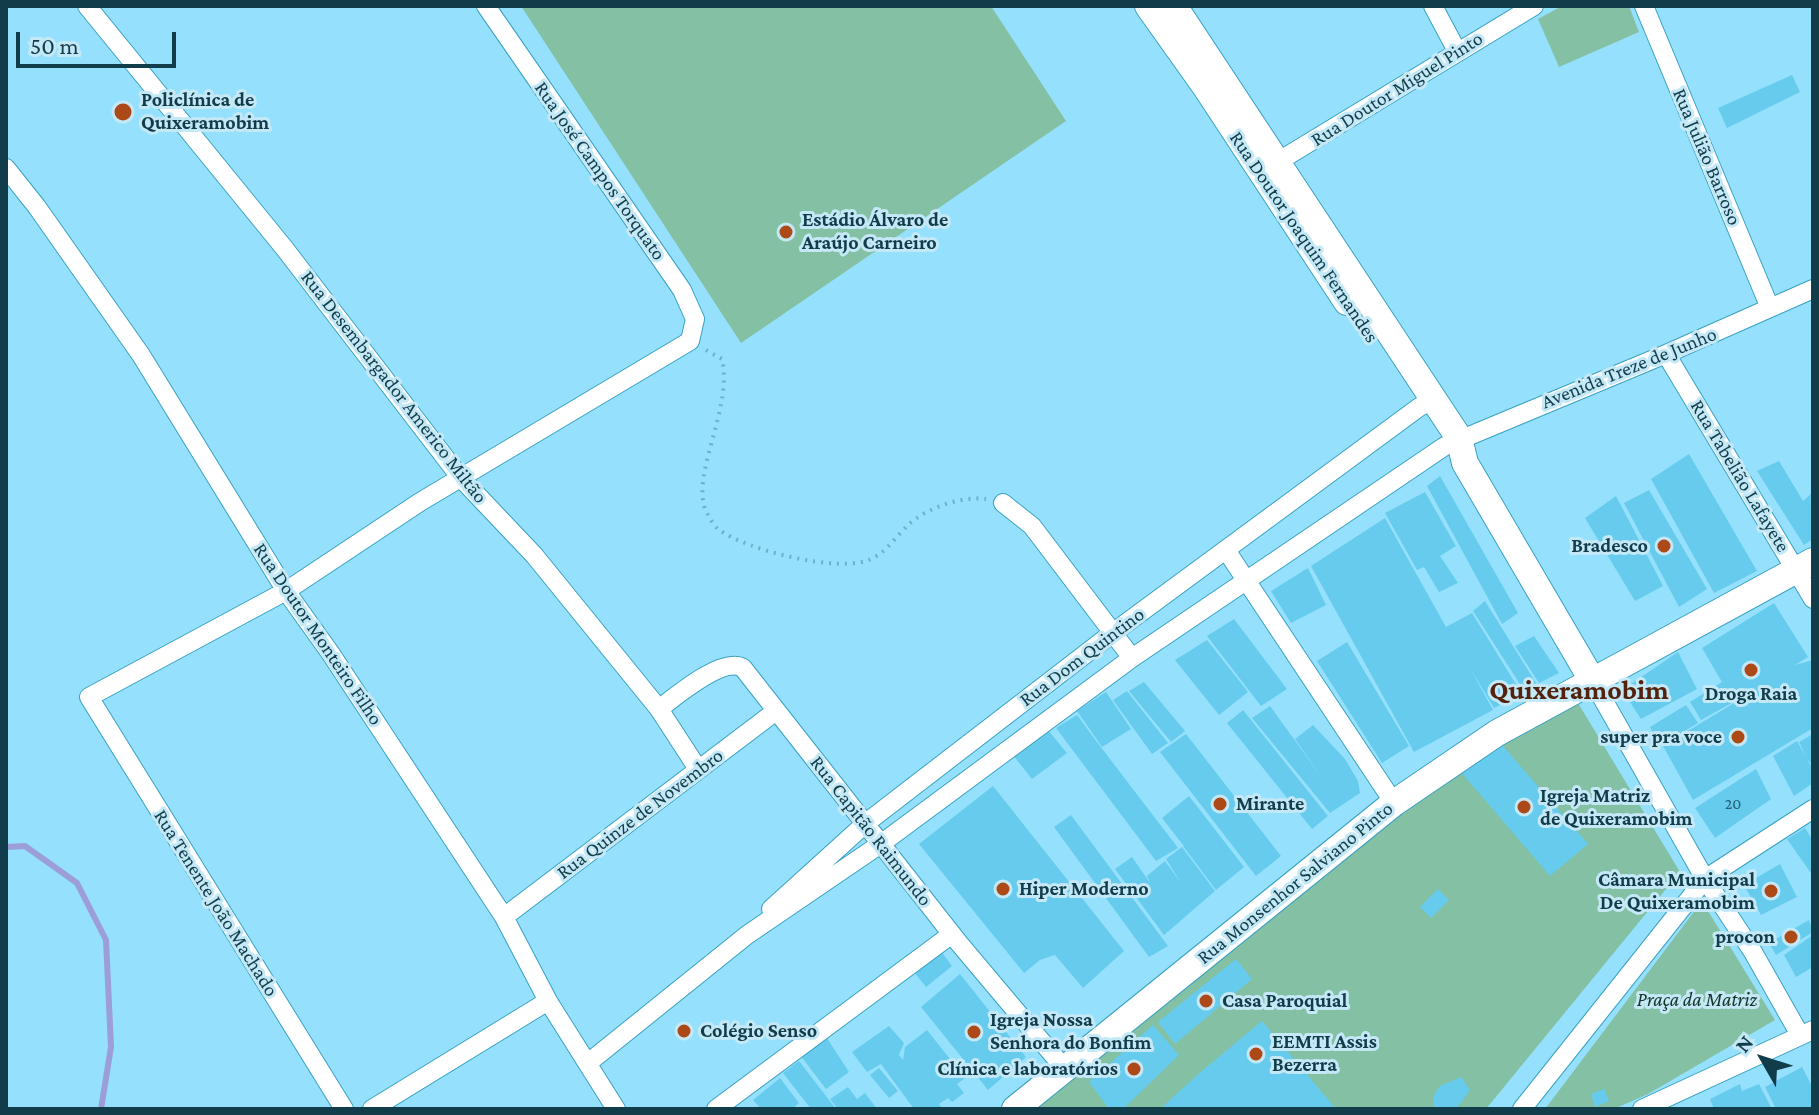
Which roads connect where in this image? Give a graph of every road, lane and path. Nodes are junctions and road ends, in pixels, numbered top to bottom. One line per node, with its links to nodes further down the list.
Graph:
1 (486, 6): 13 (street, Rua José Campos Torquato)
2 (1148, 6): 10 (street, Rua Doutor Joaquim Fernandes)
3 (1174, 6): 10 (street, Rua Doutor Joaquim Fernandes)
4 (1433, 6): 8 (street)
5 (1534, 6): 8 (street, Rua Doutor Miguel Pinto)
6 (1644, 6): 12 (street, Rua Julião Barroso)
7 (97, 9): 17 (street, Rua Desembargador Americo Miltão)
8 (1457, 51): 10 (street, Rua Doutor Miguel Pinto)
9 (6, 168): 22 (street, Rua Doutor Monteiro Filho)
10 (1268, 168): 15 (street, Rua Doutor Joaquim Fernandes)
11 (1813, 289): 12 (street, Avenida Treze de Junho)
12 (1770, 308): 14 (street, Avenida Treze de Junho)
13 (690, 341): 17 (street); 18 (path)
14 (1666, 354): 16 (street, Avenida Treze de Junho); 20 (street, Rua Tabelião Lafayete)
15 (1426, 404): 16 (street, Rua Doutor Joaquim Fernandes); 19 (street, Rua Dom Quintino)
16 (1456, 449): 21 (street, Rua Dom Quintino); 26 (street, Rua Doutor Joaquim Fernandes)
17 (460, 477): 22 (street); 27 (street, Rua Desembargador Americo Miltão)
18 (1003, 503): 24 (street)
19 (1226, 550): 21 (street); 24 (street, Rua Dom Quintino)
20 (1805, 565): 23 (street, Rua Tabelião Lafayete); 26 (street, Rua Monsenhor Salviano Pinto)
21 (1247, 579): 25 (street, Rua Dom Quintino); 30 (street)
22 (286, 591): 35 (street, Rua Doutor Monteiro Filho); 42 (street, Rua Tenente João Machado)
23 (1813, 599)
24 (1114, 632): 25 (street); 32 (street, Rua Dom Quintino)
25 (1132, 658): 33 (street, Rua Dom Quintino)
26 (1592, 680): 30 (street, Rua Monsenhor Salviano Pinto); 34 (street)
27 (659, 709): 28 (street, Rua Capitão Raimundo); 29 (street, Rua Desembargador Americo Miltão)
28 (776, 711): 29 (street, Rua Quinze de Novembro); 32 (street, Rua Capitão Raimundo)
29 (698, 769): 35 (street, Rua Quinze de Novembro)
30 (1394, 803): 41 (street, Rua Monsenhor Salviano Pinto)
31 (1813, 809): 34 (street)
32 (866, 823): 33 (street, Rua Capitão Raimundo); 37 (street, Rua Dom Quintino)
33 (882, 843): 36 (street, Rua Capitão Raimundo); 37 (street, Rua Dom Quintino)
34 (1705, 879): 39 (street); 47 (street)
35 (504, 917): 38 (street, Rua Doutor Monteiro Filho)
36 (952, 934): 41 (street, Rua Capitão Raimundo); 45 (street)
37 (747, 935): 40 (street, Rua Dom Quintino)
38 (548, 1001): 40 (street, Rua Doutor Monteiro Filho); 43 (street)
39 (1806, 1032): 48 (street)
40 (588, 1063): 44 (street, Rua Doutor Monteiro Filho)
41 (1064, 1068): 46 (street, Rua Monsenhor Salviano Pinto)
42 (344, 1109)
43 (372, 1109)
44 (616, 1109)
45 (716, 1109)
46 (1015, 1109)
47 (1522, 1109)
48 (1642, 1109)

